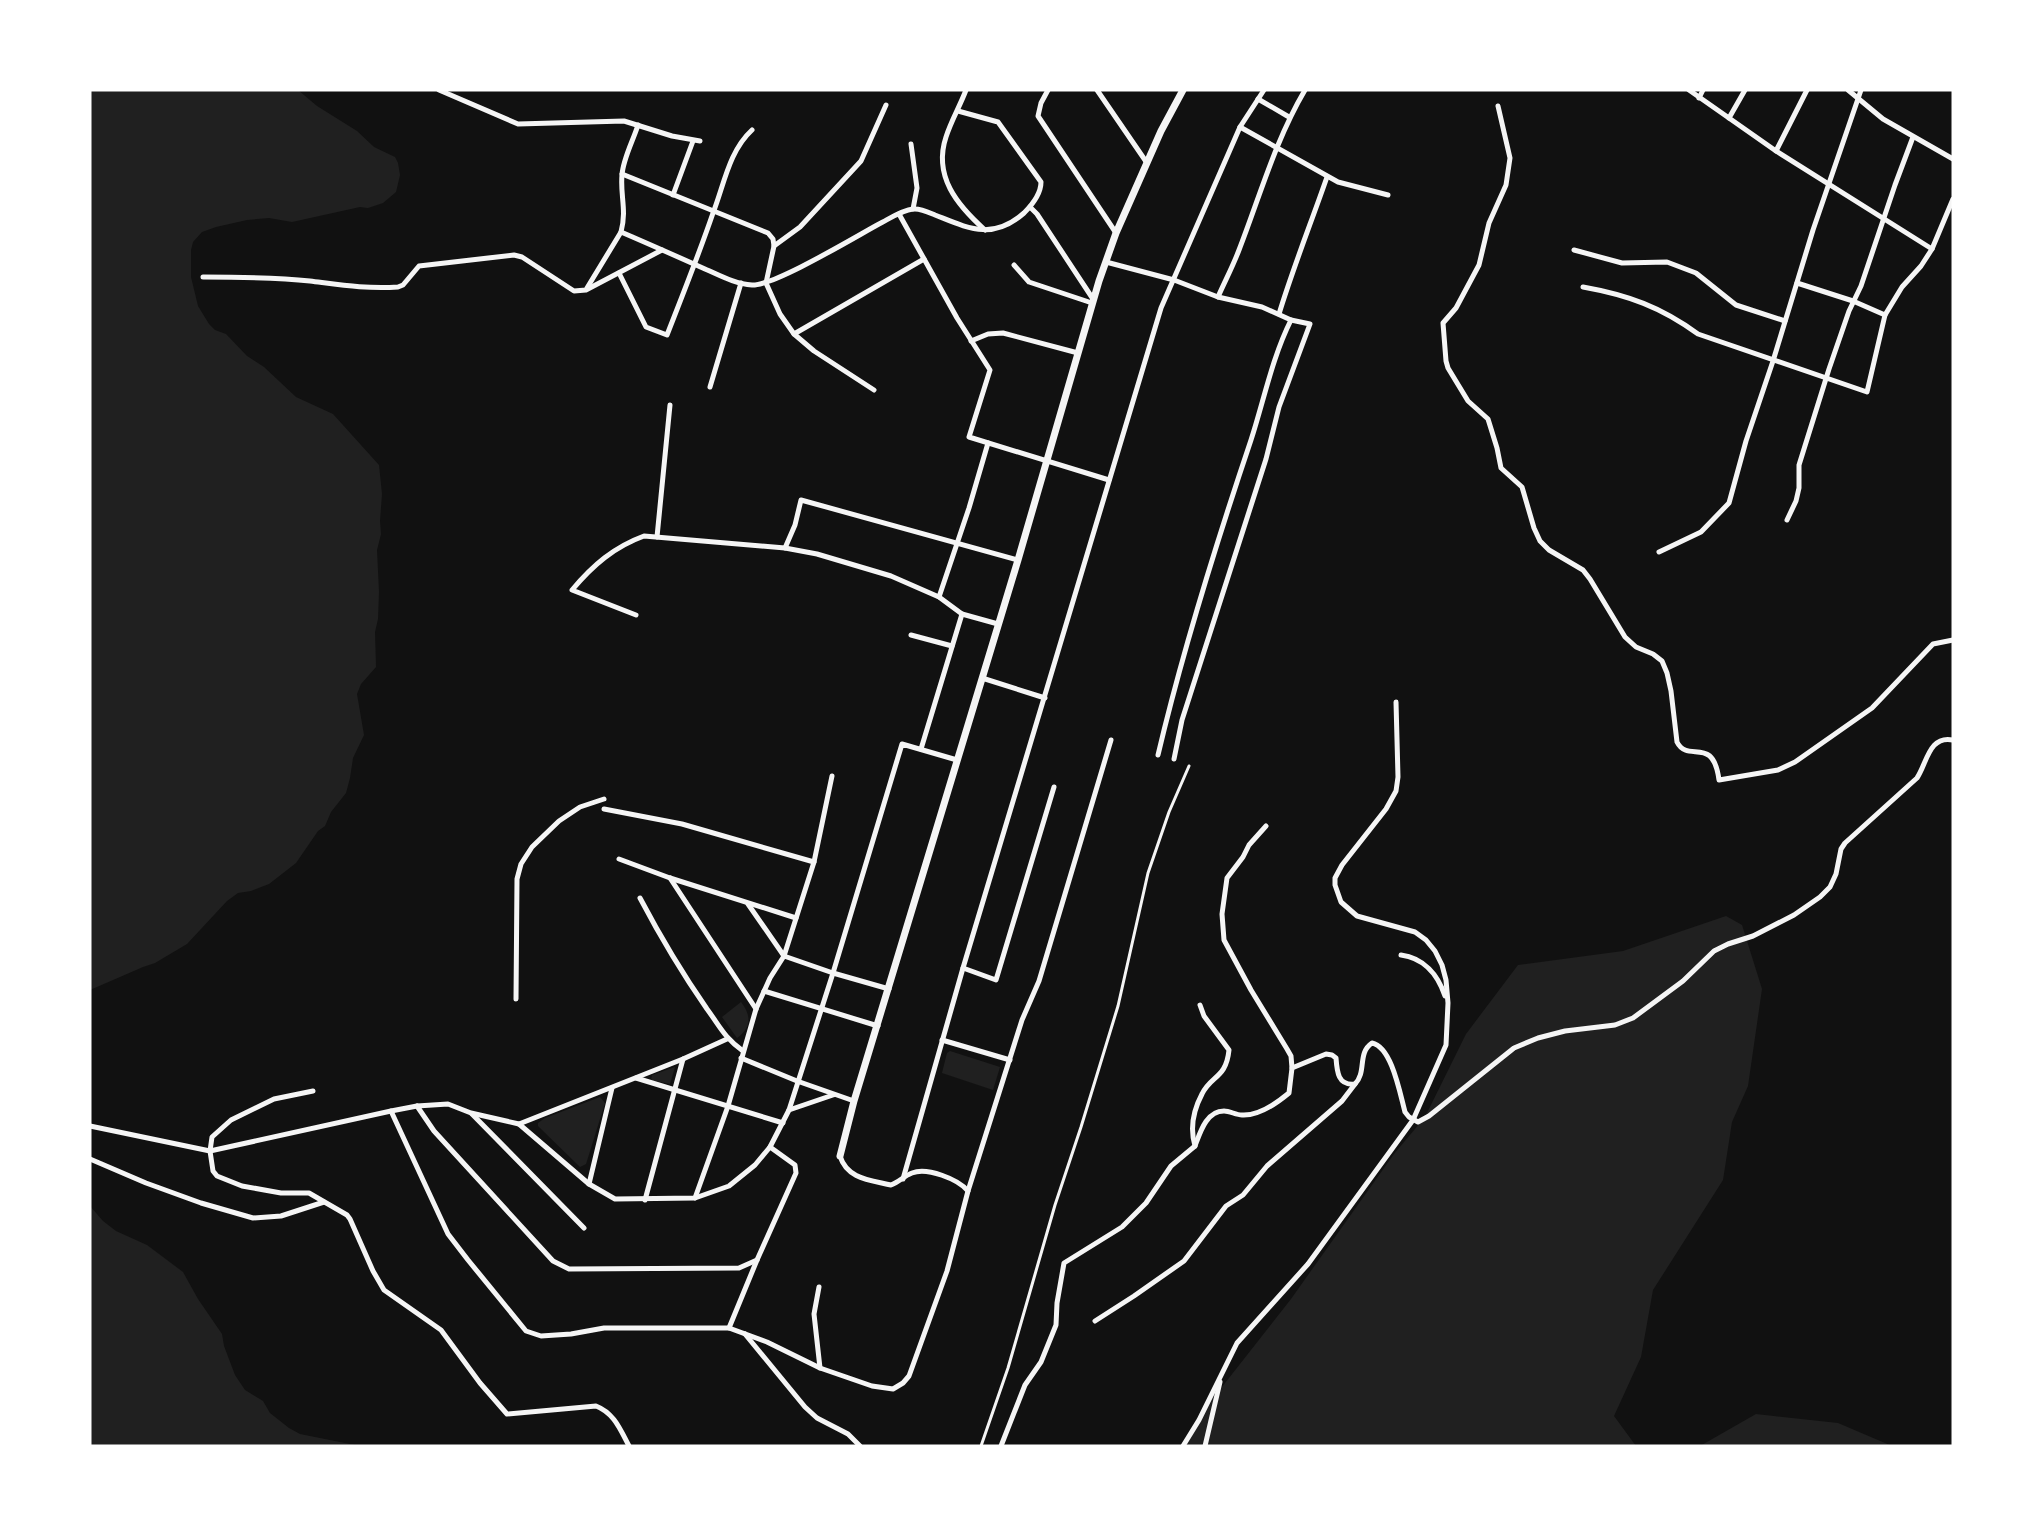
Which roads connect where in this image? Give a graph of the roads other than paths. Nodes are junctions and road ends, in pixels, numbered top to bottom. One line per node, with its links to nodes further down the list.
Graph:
1 (440, 90): 22 (street)
2 (966, 90): 19 (street)
3 (1048, 90): 44 (street)
4 (1183, 90): 30 (street)
5 (1264, 90): 16 (street)
6 (1305, 90): 20 (street)
7 (1689, 90): 14 (street)
8 (1703, 90): 14 (street)
9 (1745, 90): 21 (street)
10 (1807, 90): 28 (street)
11 (1848, 90): 15 (street)
12 (1862, 90): 15 (street)
13 (1100, 92): 30 (street)
14 (1699, 98): 21 (street)
15 (1858, 98): 25 (street); 33 (street)
16 (1258, 99): 20 (street); 23 (street)
17 (885, 105): 45 (street)
18 (1498, 106): 90 (street)
19 (958, 111): 37 (street); 42 (street)
20 (1289, 117): 27 (street)
21 (1729, 118): 28 (street)
22 (638, 125): 31 (street); 34 (street)
23 (1240, 128): 27 (street); 55 (street)
24 (752, 130): 39 (street)
25 (1913, 137): 29 (street); 41 (street)
26 (911, 144): 38 (street)
27 (1276, 146): 32 (street); 61 (street)
28 (1776, 151): 33 (street)
29 (1953, 159)
30 (1147, 163): 44 (street)
31 (622, 174): 34 (street); 43 (street)
32 (1327, 177): 35 (street); 64 (street)
33 (1828, 185): 41 (street); 58 (street)
34 (673, 195): 39 (street)
35 (1388, 195)
36 (1953, 199): 47 (street)
37 (1030, 207): 42 (street); 62 (street)
38 (913, 209): 40 (street); 42 (street)
39 (714, 211): 45 (street); 51 (street)
40 (899, 214): 49 (street); 57 (street)
41 (1884, 219): 47 (street); 63 (street)
42 (985, 230)
43 (621, 232): 48 (street); 60 (street)
44 (1116, 233): 50 (street)
45 (774, 246): 57 (street)
46 (1574, 249): 67 (street)
47 (1932, 249): 65 (street)
48 (662, 250): 51 (street); 53 (street)
49 (924, 259): 68 (street); 69 (street)
50 (1106, 262): 55 (street); 62 (street)
51 (694, 264): 53 (street); 56 (street)
52 (1014, 265): 62 (street)
53 (619, 273): 60 (street)
54 (203, 277): 60 (street)
55 (1174, 280): 61 (street); 78 (street)
56 (741, 283): 57 (street); 73 (street)
57 (766, 283): 68 (street)
58 (1797, 283): 63 (street); 67 (street)
59 (1583, 287): 71 (street)
60 (586, 290)
61 (1218, 297): 64 (street)
62 (1093, 301): 70 (street)
63 (1853, 301): 65 (street); 72 (street)
64 (1280, 314): 66 (street)
65 (1885, 315): 72 (street)
66 (1291, 320): 98 (street); 99 (street)
67 (1785, 321): 71 (street)
68 (794, 334): 74 (street)
69 (971, 341): 70 (street); 76 (street)
70 (1078, 353): 77 (street)
71 (1773, 361): 72 (street); 83 (street)
72 (1827, 379): 79 (street)
73 (710, 387)
74 (873, 390)
75 (670, 405): 80 (street)
76 (988, 443): 77 (street); 81 (street)
77 (1047, 461): 78 (street); 84 (street)
78 (1110, 480): 93 (street)
79 (1787, 520)
80 (657, 537): 82 (street); 87 (street)
81 (956, 543): 82 (street); 84 (street); 85 (street)
82 (785, 548): 85 (street)
83 (1659, 552)
84 (1018, 560): 88 (street)
85 (939, 597): 86 (street)
86 (962, 614): 88 (street); 91 (street)
87 (636, 615)
88 (998, 624): 92 (street)
89 (911, 635): 91 (street)
90 (1953, 640)
91 (952, 646): 97 (street)
92 (982, 678): 93 (street); 100 (street)
93 (1045, 698): 115 (street)
94 (1396, 702): 120 (street)
95 (1111, 740): 129 (street)
96 (1953, 740): 144 (street)
97 (921, 750): 100 (street); 116 (street)
98 (1158, 755)
99 (1174, 759)
100 (957, 760): 117 (street)
101 (1189, 766): 169 (lane)
102 (832, 776): 108 (street)
103 (1054, 787): 115 (street)
104 (604, 799): 119 (street)
105 (604, 809): 108 (street)
106 (1266, 826): 130 (street)
107 (619, 859): 109 (street)
108 (814, 861): 112 (street)
109 (670, 878): 111 (street); 123 (street)
110 (640, 897): 125 (street)
111 (747, 903): 112 (street); 114 (street)
112 (796, 918): 114 (street)
113 (1401, 955): 120 (street)
114 (784, 956): 116 (street); 118 (street)
115 (963, 968): 126 (street)
116 (833, 974): 117 (street); 122 (street)
117 (889, 989): 124 (street)
118 (764, 991): 122 (street); 123 (street)
119 (516, 999)
120 (1448, 1003): 144 (street)
121 (1200, 1005): 148 (street)
122 (821, 1008): 124 (street); 132 (street)
123 (756, 1009): 127 (street)
124 (878, 1026): 138 (street)
125 (727, 1039): 127 (street); 128 (street)
126 (942, 1040): 129 (street); 153 (street)
127 (742, 1055): 132 (street); 140 (street)
128 (683, 1059): 131 (street); 135 (street)
129 (1010, 1060): 155 (street)
130 (1292, 1068): 133 (street); 148 (street)
131 (636, 1078): 134 (street); 135 (street)
132 (797, 1081): 137 (street); 141 (street)
133 (1355, 1084): 144 (street); 162 (street)
134 (612, 1088): 146 (street); 154 (street)
135 (675, 1090): 140 (street); 157 (street)
136 (312, 1091): 150 (street)
137 (835, 1095): 138 (street); 141 (street)
138 (854, 1101): 151 (street)
139 (417, 1106): 142 (street); 143 (street); 160 (street)
140 (728, 1106): 145 (street); 156 (street)
141 (789, 1110): 145 (street)
142 (391, 1111): 150 (street); 163 (street)
143 (471, 1113): 146 (street); 159 (street)
144 (1413, 1120): 166 (street)
145 (783, 1123): 149 (street)
146 (519, 1124): 154 (street)
147 (90, 1126): 150 (street)
148 (1195, 1146): 170 (street)
149 (770, 1147): 156 (street); 160 (street)
150 (210, 1151): 158 (street)
151 (840, 1156): 153 (street)
152 (90, 1159): 158 (street)
153 (903, 1179): 155 (street)
154 (589, 1184): 157 (street)
155 (968, 1191): 165 (street)
156 (694, 1198): 157 (street)
157 (645, 1200)
158 (324, 1202): 167 (street)
159 (584, 1228)
160 (757, 1260): 163 (street)
161 (819, 1287): 165 (street)
162 (1095, 1321)
163 (729, 1328): 164 (street)
164 (744, 1333): 165 (street); 168 (street)
165 (820, 1368)
166 (1222, 1372): 171 (street); 172 (street)
167 (629, 1446)
168 (860, 1446)
169 (981, 1446)
170 (1001, 1446)
171 (1183, 1446)
172 (1205, 1446)

